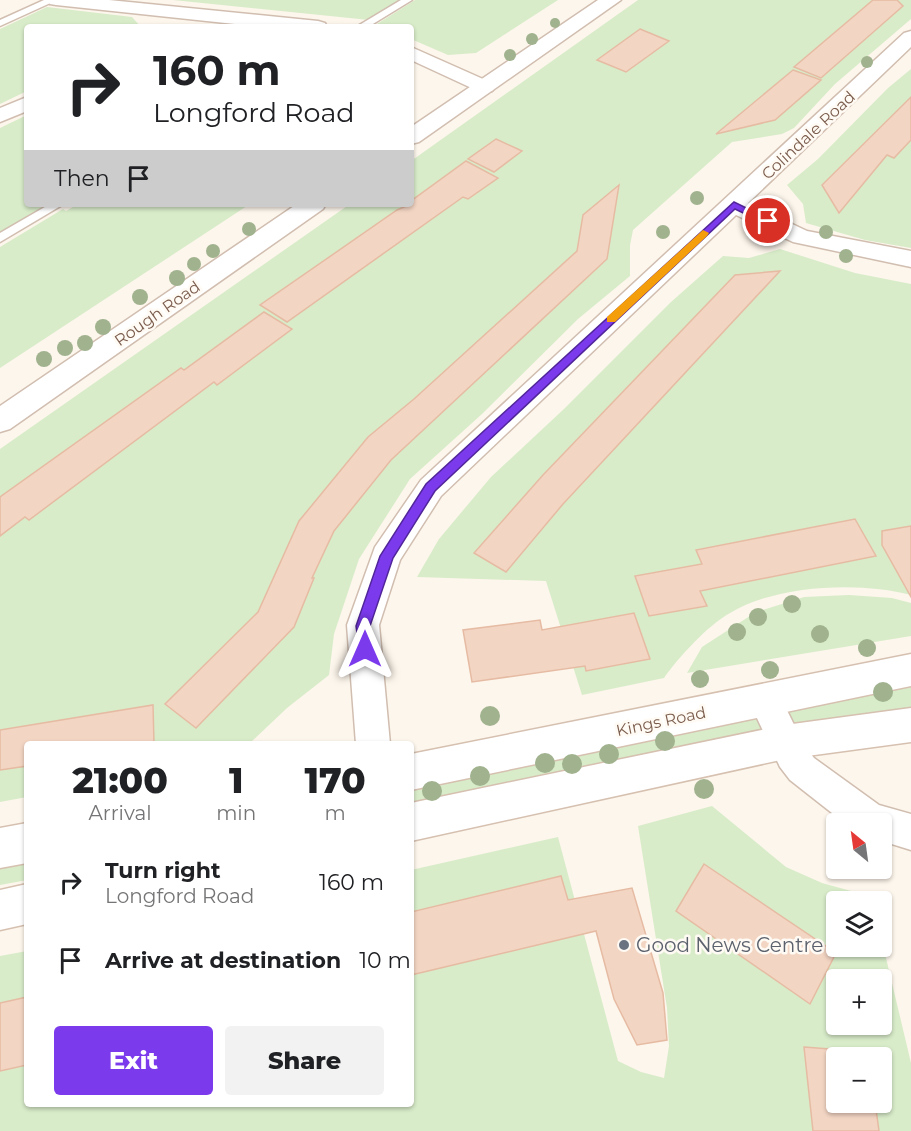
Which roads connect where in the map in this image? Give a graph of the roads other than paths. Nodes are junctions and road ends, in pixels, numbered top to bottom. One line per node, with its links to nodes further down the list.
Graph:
1 (54, 0): 4 (street); 5 (lane)
2 (407, 0): 8 (lane)
3 (610, 0): 11 (street)
4 (192, 15): 6 (street); 7 (street)
5 (0, 23)
6 (176, 24)
7 (286, 24)
8 (366, 24)
9 (911, 38): 15 (street, Colindale Road)
10 (414, 55): 11 (street)
11 (485, 87): 14 (street)
12 (24, 104): 13 (street)
13 (0, 116)
14 (414, 135)
15 (734, 205): 19 (street); 24 (street, Colindale Road)
16 (53, 207): 18 (lane)
17 (310, 207): 20 (street, Rough Road)
18 (0, 238)
19 (911, 259)
20 (0, 421)
21 (911, 670): 22 (street, Kings Road)
22 (764, 699): 25 (street); 26 (street, Kings Road)
23 (911, 725): 25 (street)
24 (373, 741)
25 (785, 742): 27 (street); 28 (street)
26 (414, 771)
27 (414, 821)
28 (911, 832)
29 (24, 844): 30 (street)
30 (0, 848)
31 (24, 905): 32 (street)
32 (0, 910)

